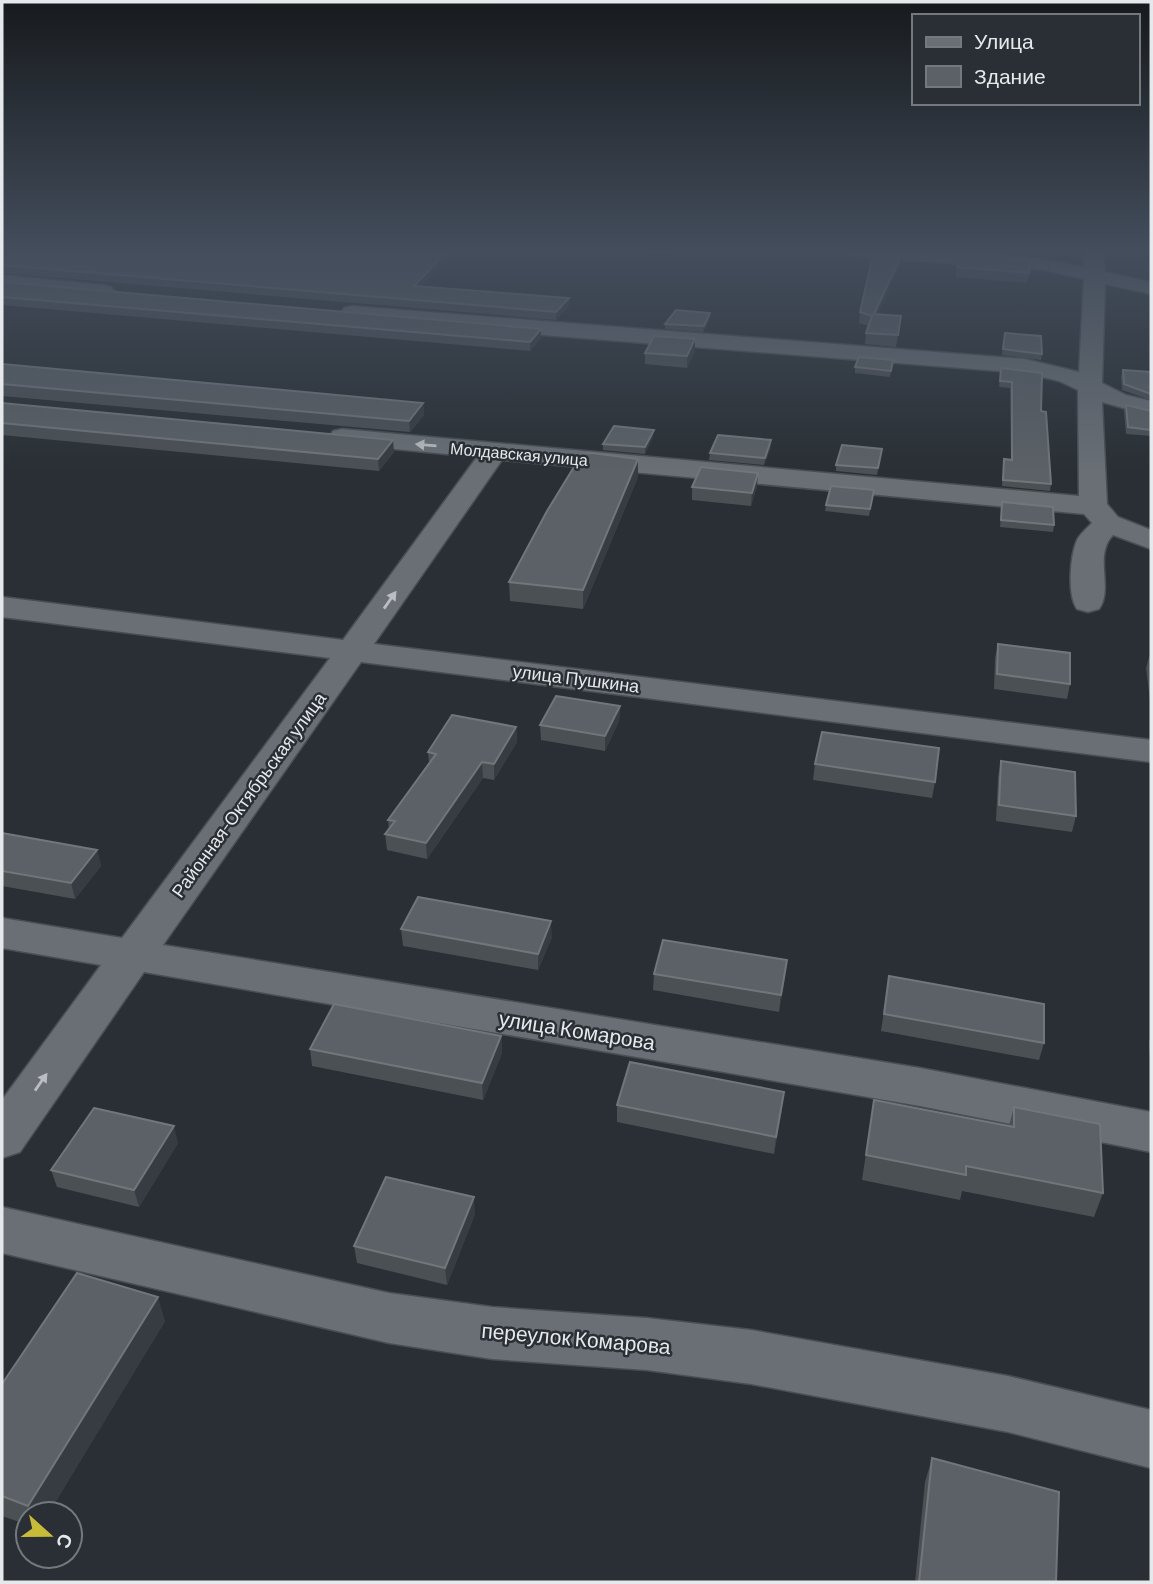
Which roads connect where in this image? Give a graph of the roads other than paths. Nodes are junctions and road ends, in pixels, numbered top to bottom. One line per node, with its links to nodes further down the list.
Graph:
1 (487, 324): 3 (street)
2 (1092, 324): 3 (street)
3 (1090, 398): 4 (street); 7 (street)
4 (1151, 408)
5 (316, 435): 6 (street, Молдавская улица, one-way to 5)
6 (494, 452): 7 (street, Молдавская улица); 11 (street, Районная-Октябрьская улица, one-way to 6)
7 (1101, 515): 8 (street, Молдавская улица); 9 (street)
8 (1151, 540)
9 (1088, 602)
10 (2, 607): 11 (street, улица Пушкина)
11 (353, 652): 12 (street, улица Пушкина); 14 (street, Районная-Октябрьская улица)
12 (1151, 751)
13 (2, 933): 14 (street, улица Комарова)
14 (130, 957): 15 (street, улица Комарова); 16 (street, Районная-Октябрьская улица, one-way to 14)
15 (1151, 1132)
16 (2, 1138)
17 (2, 1230): 18 (street, переулок Комарова)
18 (1151, 1439)

